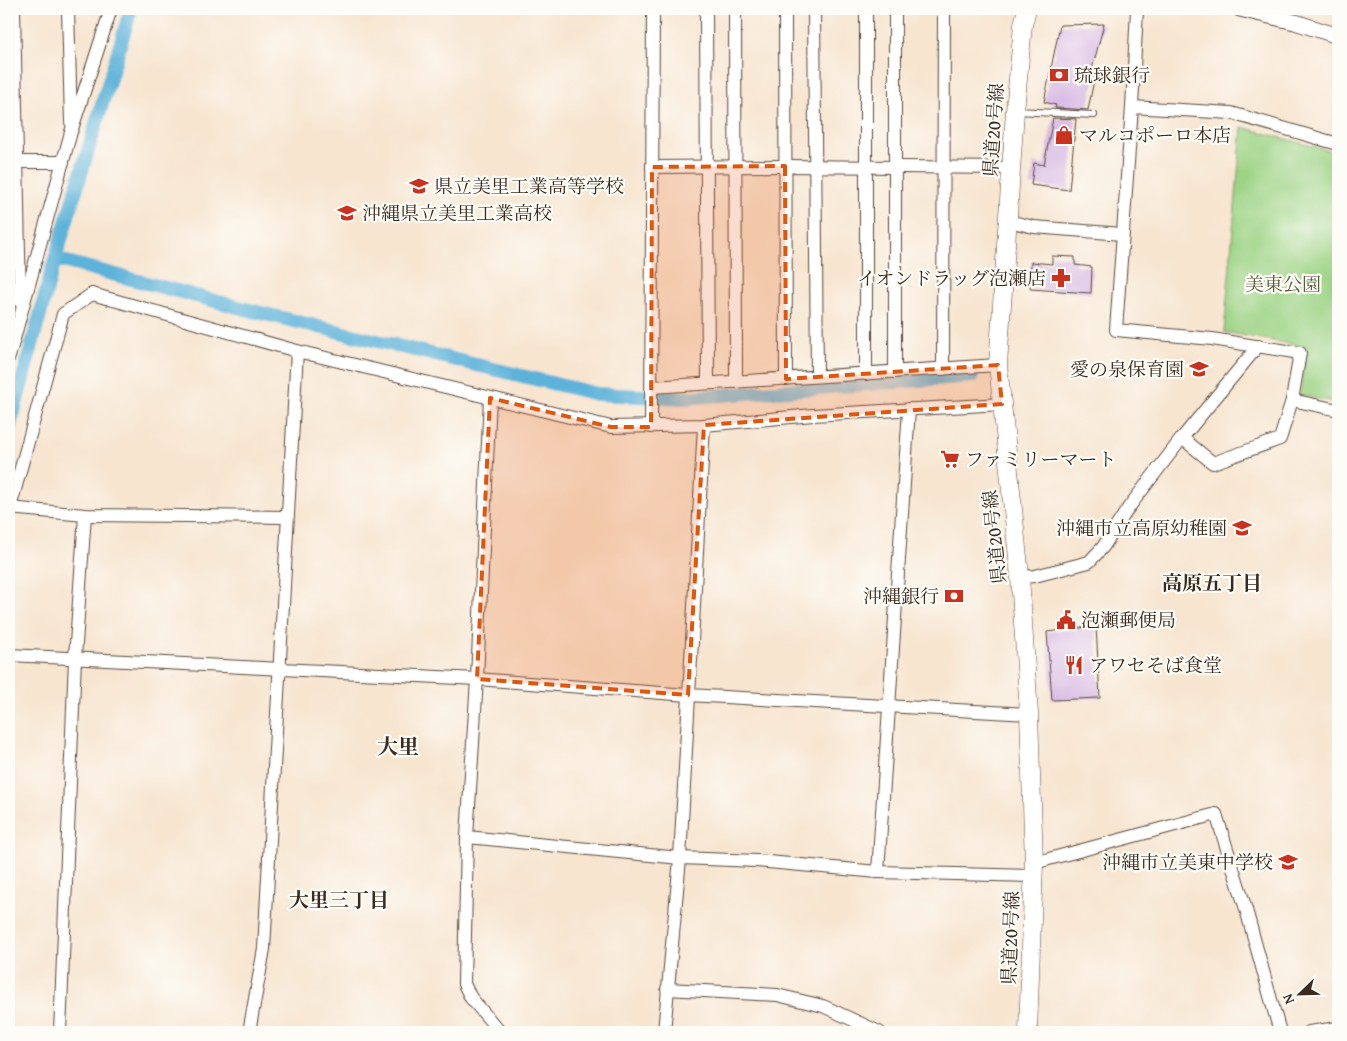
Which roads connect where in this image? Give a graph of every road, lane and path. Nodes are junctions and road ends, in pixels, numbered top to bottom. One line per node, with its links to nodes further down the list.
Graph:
1 (14, 9): 21 (street)
2 (68, 9): 19 (street)
3 (111, 9): 19 (street)
4 (653, 9): 30 (street)
5 (706, 9): 23 (street)
6 (735, 9): 24 (street)
7 (785, 9): 25 (street)
8 (814, 9): 26 (street)
9 (866, 9): 27 (street)
10 (894, 9): 28 (street)
11 (944, 9): 29 (street)
12 (1027, 9): 17 (main road, 県道20号線)
13 (1137, 9): 16 (street)
14 (1240, 9): 15 (street)
15 (1338, 36)
16 (1132, 107): 20 (street); 33 (street)
17 (1015, 111): 18 (lane); 31 (main road, 県道20号線)
18 (1094, 115)
19 (71, 132): 22 (street)
20 (1338, 144)
21 (12, 162): 22 (street); 34 (street)
22 (64, 162): 34 (street)
23 (706, 166): 24 (street); 30 (street); 45 (street)
24 (735, 166): 25 (street); 44 (street)
25 (785, 166): 26 (street); 43 (street)
26 (815, 166): 27 (street); 42 (street)
27 (865, 166): 28 (street); 41 (street)
28 (894, 166): 29 (street); 40 (street)
29 (945, 166): 31 (street); 39 (street)
30 (652, 168): 46 (street)
31 (1011, 168): 32 (main road, 県道20号線)
32 (1008, 221): 33 (street); 38 (main road, 県道20号線)
33 (1122, 234): 35 (street)
34 (20, 314): 37 (street)
35 (1258, 346): 48 (street); 54 (street)
36 (297, 352): 47 (street); 55 (street); 57 (street)
37 (9, 358)
38 (998, 366): 39 (street); 49 (main road, 県道20号線)
39 (943, 369): 40 (street)
40 (895, 372): 41 (street)
41 (866, 374): 42 (street)
42 (817, 376): 43 (street)
43 (786, 379): 44 (street)
44 (736, 382): 45 (street)
45 (708, 383): 46 (street)
46 (652, 387): 53 (street)
47 (490, 398): 53 (street); 62 (street)
48 (1292, 400): 51 (street); 54 (street)
49 (1002, 404): 50 (street); 58 (main road, 県道20号線)
50 (909, 409): 52 (street); 64 (street)
51 (1338, 410)
52 (704, 425): 53 (street); 63 (street)
53 (651, 427)
54 (1182, 438): 58 (street)
55 (9, 508): 56 (street)
56 (85, 515): 57 (street); 60 (street)
57 (286, 517): 61 (street)
58 (1020, 577): 65 (main road, 県道20号線)
59 (9, 655): 60 (street)
60 (75, 658): 61 (street); 72 (street)
61 (280, 668): 62 (street); 73 (street)
62 (478, 679): 63 (street); 66 (street)
63 (688, 695): 64 (street); 67 (street)
64 (889, 705): 65 (street); 69 (street)
65 (1029, 714): 68 (main road, 県道20号線)
66 (467, 837): 67 (street); 74 (street)
67 (680, 858): 69 (street); 70 (street)
68 (1034, 869): 69 (street); 77 (main road, 県道20号線); 78 (street)
69 (878, 872)
70 (667, 989): 75 (street); 76 (street)
71 (1338, 1028): 79 (street)
72 (60, 1032)
73 (248, 1032)
74 (500, 1032)
75 (664, 1032)
76 (879, 1032)
77 (1028, 1032)
78 (1280, 1032)
79 (1309, 1032)

